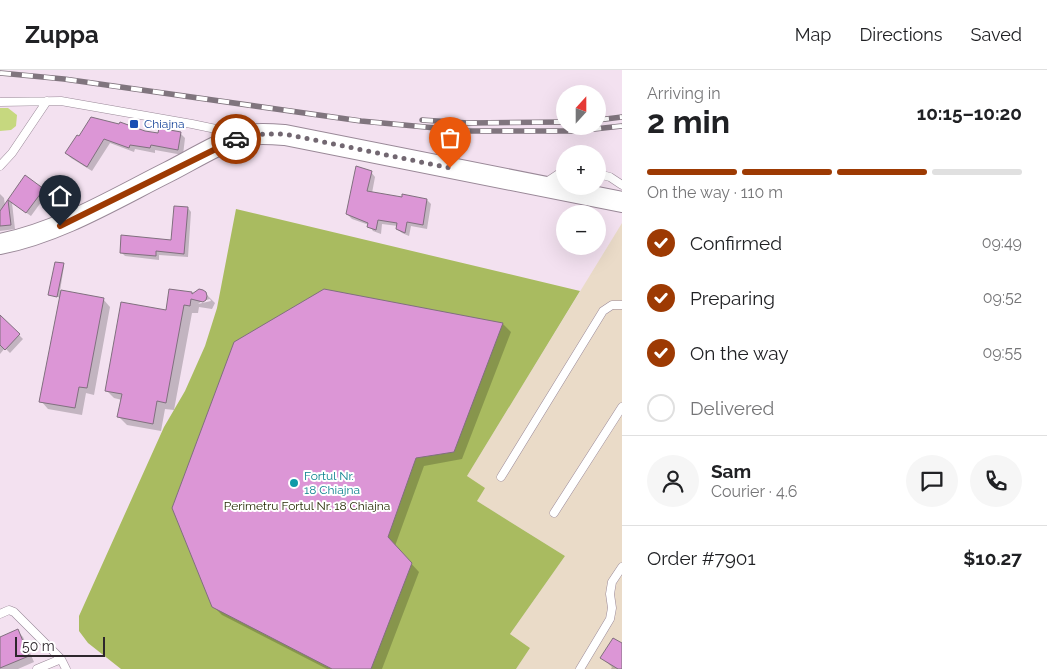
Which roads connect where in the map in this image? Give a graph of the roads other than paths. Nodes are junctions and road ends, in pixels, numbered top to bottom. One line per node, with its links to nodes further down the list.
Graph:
1 (47, 101): 2 (lane); 3 (lane); 4 (lane)
2 (0, 102)
3 (245, 136): 8 (main road); 10 (main road)
4 (0, 166)
5 (556, 176): 8 (lane)
6 (606, 176): 7 (lane)
7 (622, 185)
8 (542, 186): 9 (main road)
9 (622, 202)
10 (0, 244)
11 (622, 305): 13 (lane)
12 (622, 407): 14 (lane)
13 (501, 477)
14 (554, 513)
15 (622, 566): 20 (lane)
16 (0, 614): 17 (lane)
17 (61, 659): 18 (lane); 19 (lane)
18 (37, 669)
19 (66, 669)
20 (580, 669)

